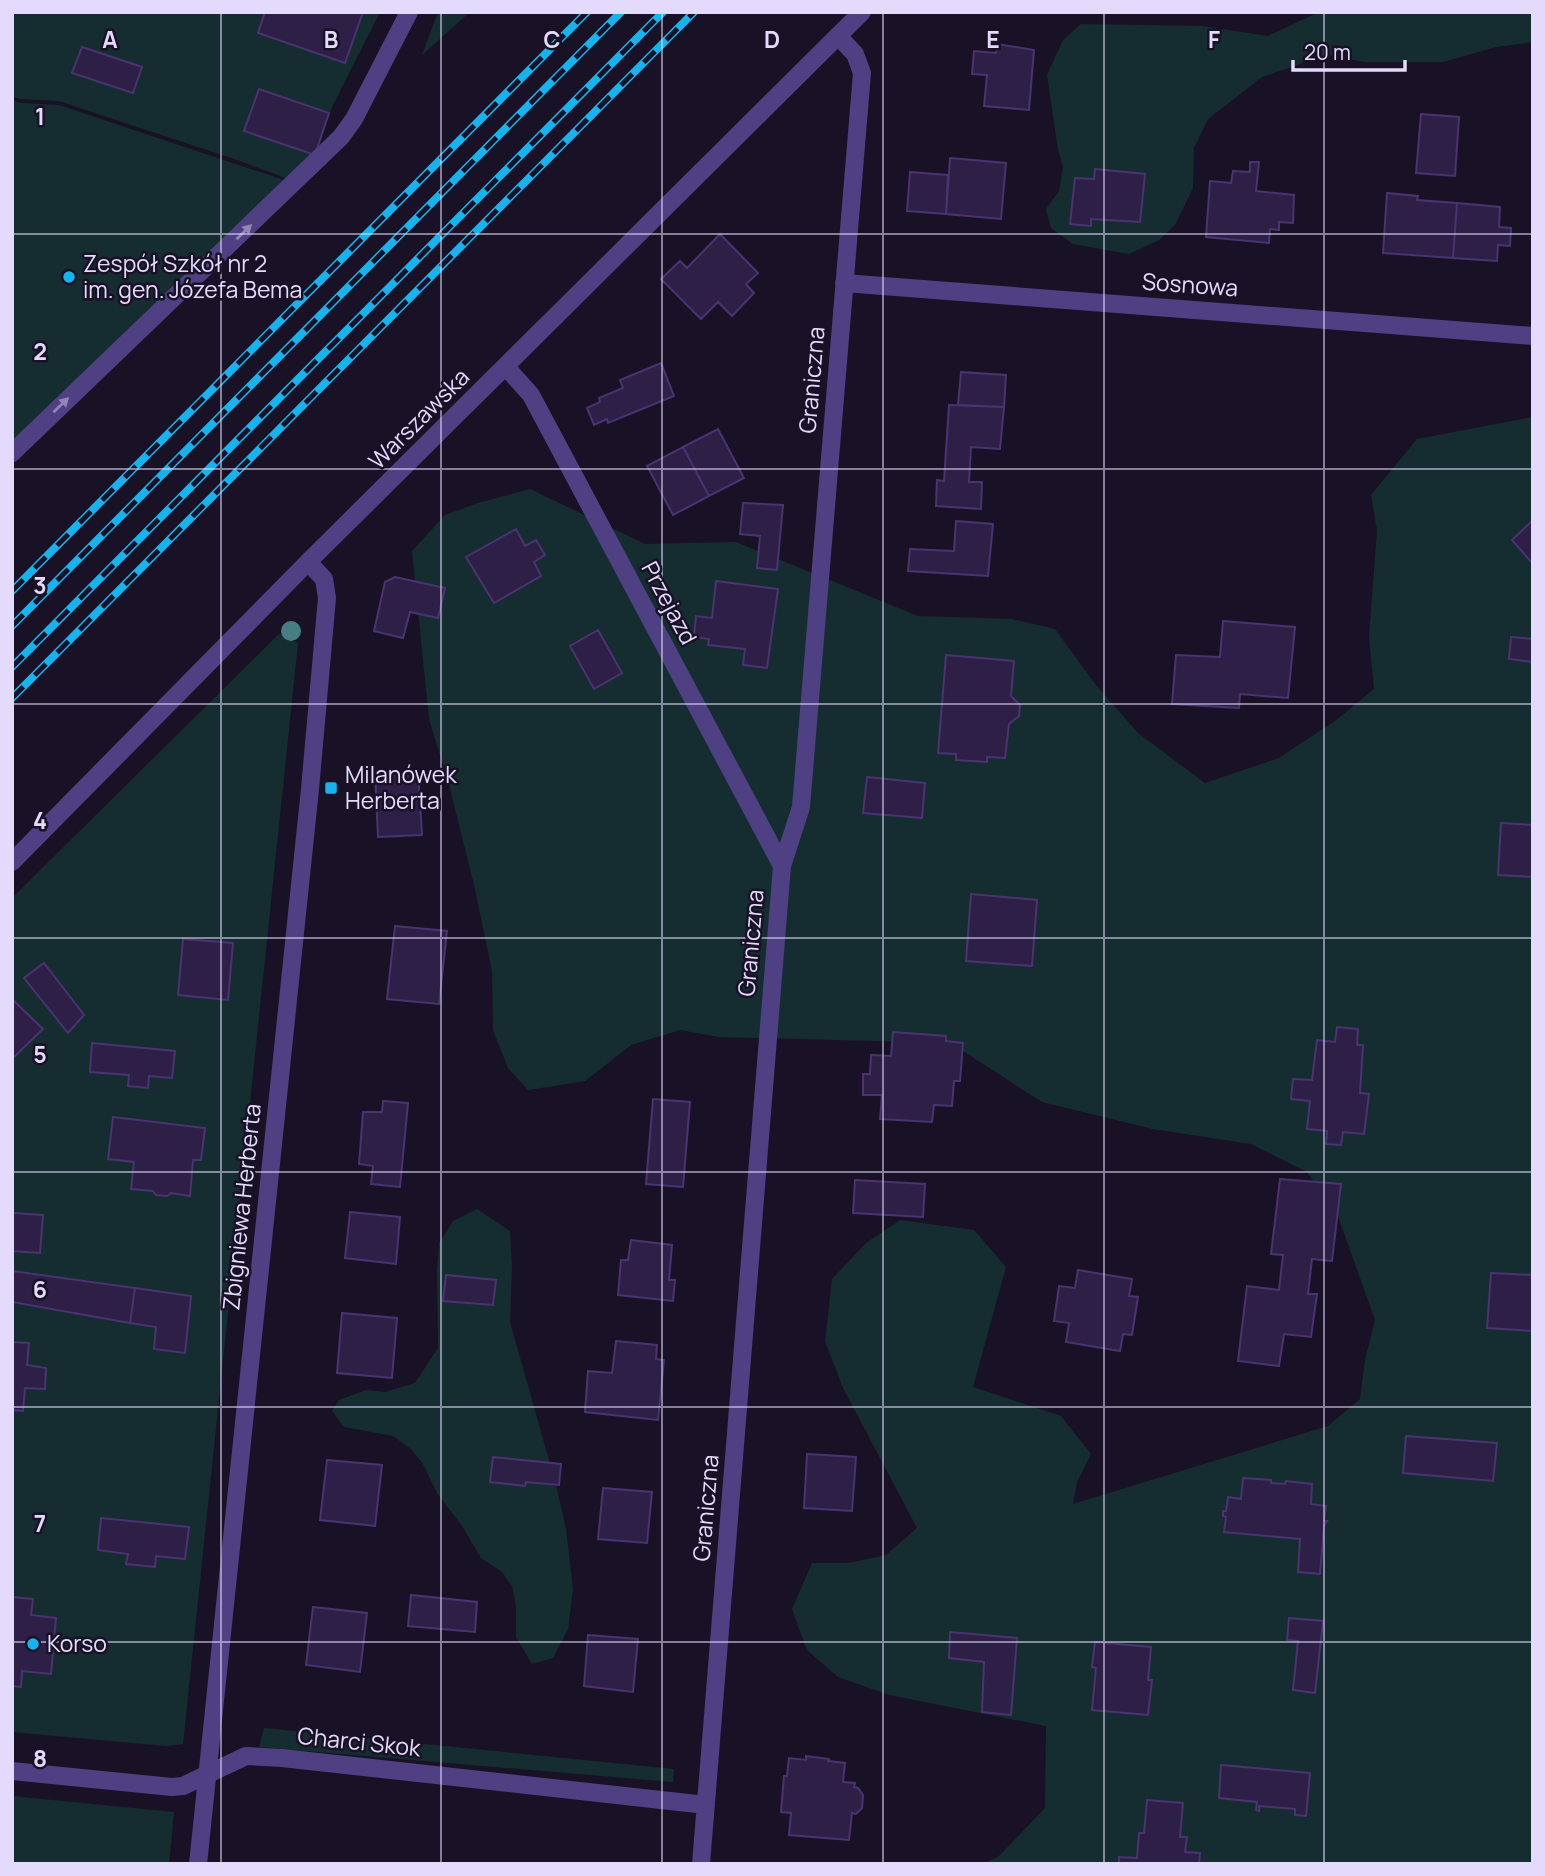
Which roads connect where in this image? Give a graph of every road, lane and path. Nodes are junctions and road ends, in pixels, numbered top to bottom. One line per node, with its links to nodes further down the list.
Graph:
1 (409, 12): 7 (street, one-way to 1)
2 (862, 12): 3 (street, Warszawska)
3 (838, 36): 4 (street, Graniczna); 6 (street, Warszawska)
4 (844, 283): 5 (street, Sosnowa); 10 (street, Graniczna)
5 (1533, 336)
6 (506, 367): 8 (street, Warszawska); 10 (street, Przejazd)
7 (12, 453)
8 (308, 562): 9 (street, Warszawska); 12 (street, Zbigniewa Herberta)
9 (12, 862)
10 (782, 866): 13 (street, Graniczna)
11 (12, 1771): 12 (street, Charci Skok)
12 (207, 1774): 13 (street, Charci Skok); 14 (street, Zbigniewa Herberta)
13 (706, 1805): 15 (street, Graniczna)
14 (198, 1864)
15 (701, 1864)

